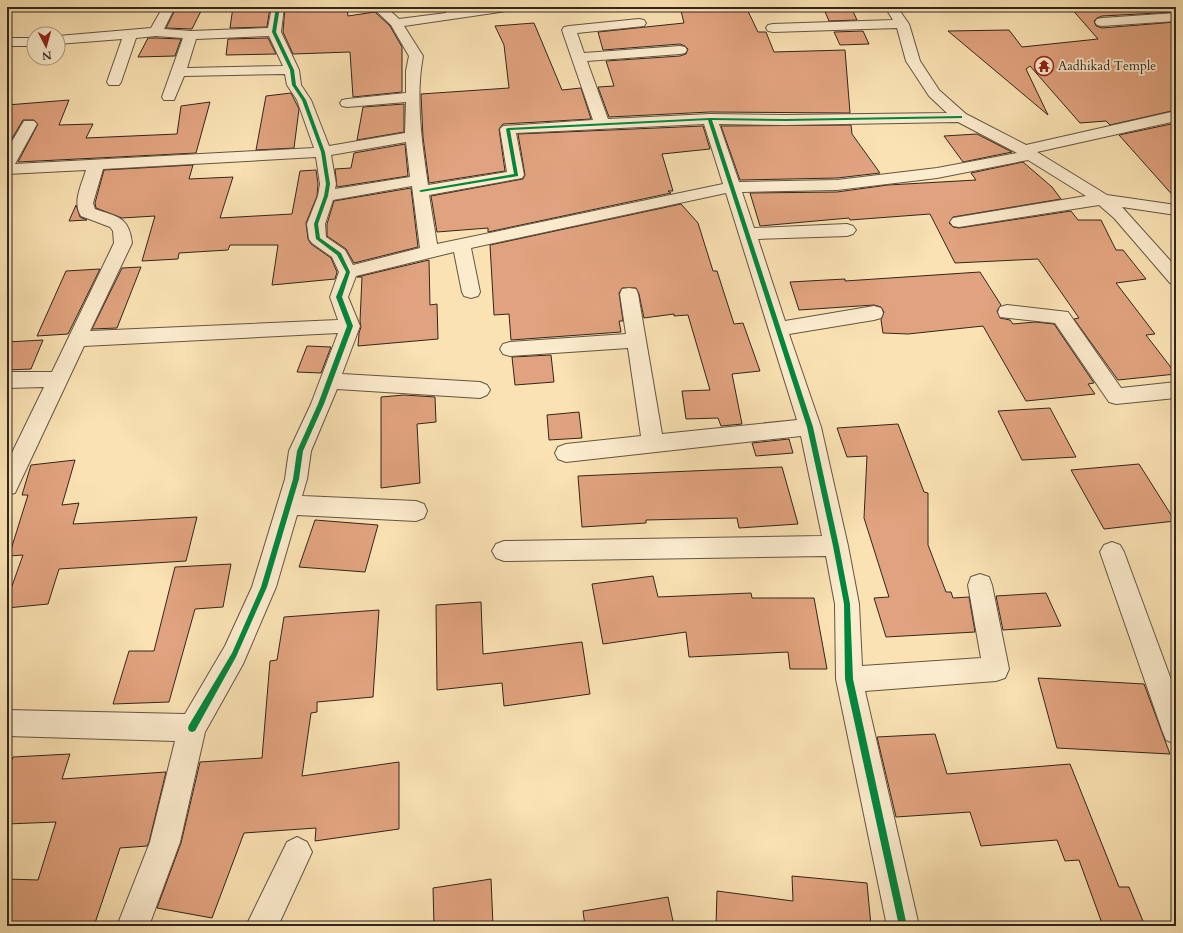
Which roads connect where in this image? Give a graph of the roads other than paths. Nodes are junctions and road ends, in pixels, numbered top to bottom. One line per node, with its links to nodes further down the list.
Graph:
1 (168, 7): 13 (street)
2 (278, 7): 14 (street)
3 (378, 7): 9 (street)
4 (891, 7): 11 (street)
5 (500, 8): 6 (street)
6 (453, 11): 9 (street)
7 (1176, 17): 8 (street)
8 (1102, 22)
9 (396, 23): 26 (street)
10 (640, 23): 21 (street)
11 (902, 24): 12 (street); 29 (street)
12 (773, 28)
13 (156, 32): 15 (street); 16 (street)
14 (274, 32): 16 (street); 22 (street)
15 (130, 34): 17 (street); 24 (street)
16 (191, 35): 23 (street)
17 (66, 39)
18 (7, 42): 19 (street)
19 (26, 42)
20 (680, 50): 21 (street)
21 (578, 58): 32 (street)
22 (292, 70): 23 (street); 34 (street)
23 (179, 72): 25 (street)
24 (114, 82)
25 (169, 97)
26 (413, 97): 27 (street); 33 (street)
27 (347, 103)
28 (1176, 116): 35 (street)
29 (961, 117): 30 (street); 35 (street)
30 (710, 120): 32 (street); 40 (street)
31 (29, 124): 36 (street)
32 (602, 125): 39 (street)
33 (413, 136): 34 (street); 39 (street)
34 (323, 152): 37 (street); 41 (street)
35 (1027, 153): 40 (street); 42 (street)
36 (7, 164)
37 (96, 164): 38 (street); 57 (street)
38 (7, 169)
39 (420, 185): 41 (street); 48 (street)
40 (732, 187): 46 (street); 47 (street)
41 (326, 196): 49 (street)
42 (1102, 199): 43 (street); 44 (street); 50 (street)
43 (1176, 210)
44 (959, 222)
45 (847, 230): 46 (street)
46 (748, 234): 56 (street)
47 (462, 245): 48 (street); 51 (street)
48 (429, 252): 49 (street)
49 (348, 272): 55 (street)
50 (1176, 279)
51 (471, 292)
52 (629, 294): 58 (street)
53 (1007, 312): 64 (street)
54 (874, 313): 56 (street)
55 (350, 326): 57 (street); 62 (street)
56 (778, 329): 65 (street)
57 (78, 339): 60 (street)
58 (636, 340): 59 (street); 66 (street)
59 (510, 349)
60 (60, 379): 61 (street); 68 (street)
61 (7, 380)
62 (329, 381): 63 (street); 69 (street)
63 (480, 390)
64 (1176, 390)
65 (810, 427): 66 (street); 71 (street)
66 (653, 444): 67 (street)
67 (566, 453)
68 (7, 486)
69 (288, 505): 70 (street); 77 (street)
70 (416, 511)
71 (836, 546): 72 (street); 75 (street)
72 (504, 551)
73 (1112, 552): 78 (street)
74 (980, 585): 75 (street)
75 (849, 679): 82 (street)
76 (7, 723): 77 (street)
77 (192, 728): 80 (street)
78 (1176, 730)
79 (297, 852): 81 (street)
80 (133, 926)
81 (262, 926)
82 (903, 926)

